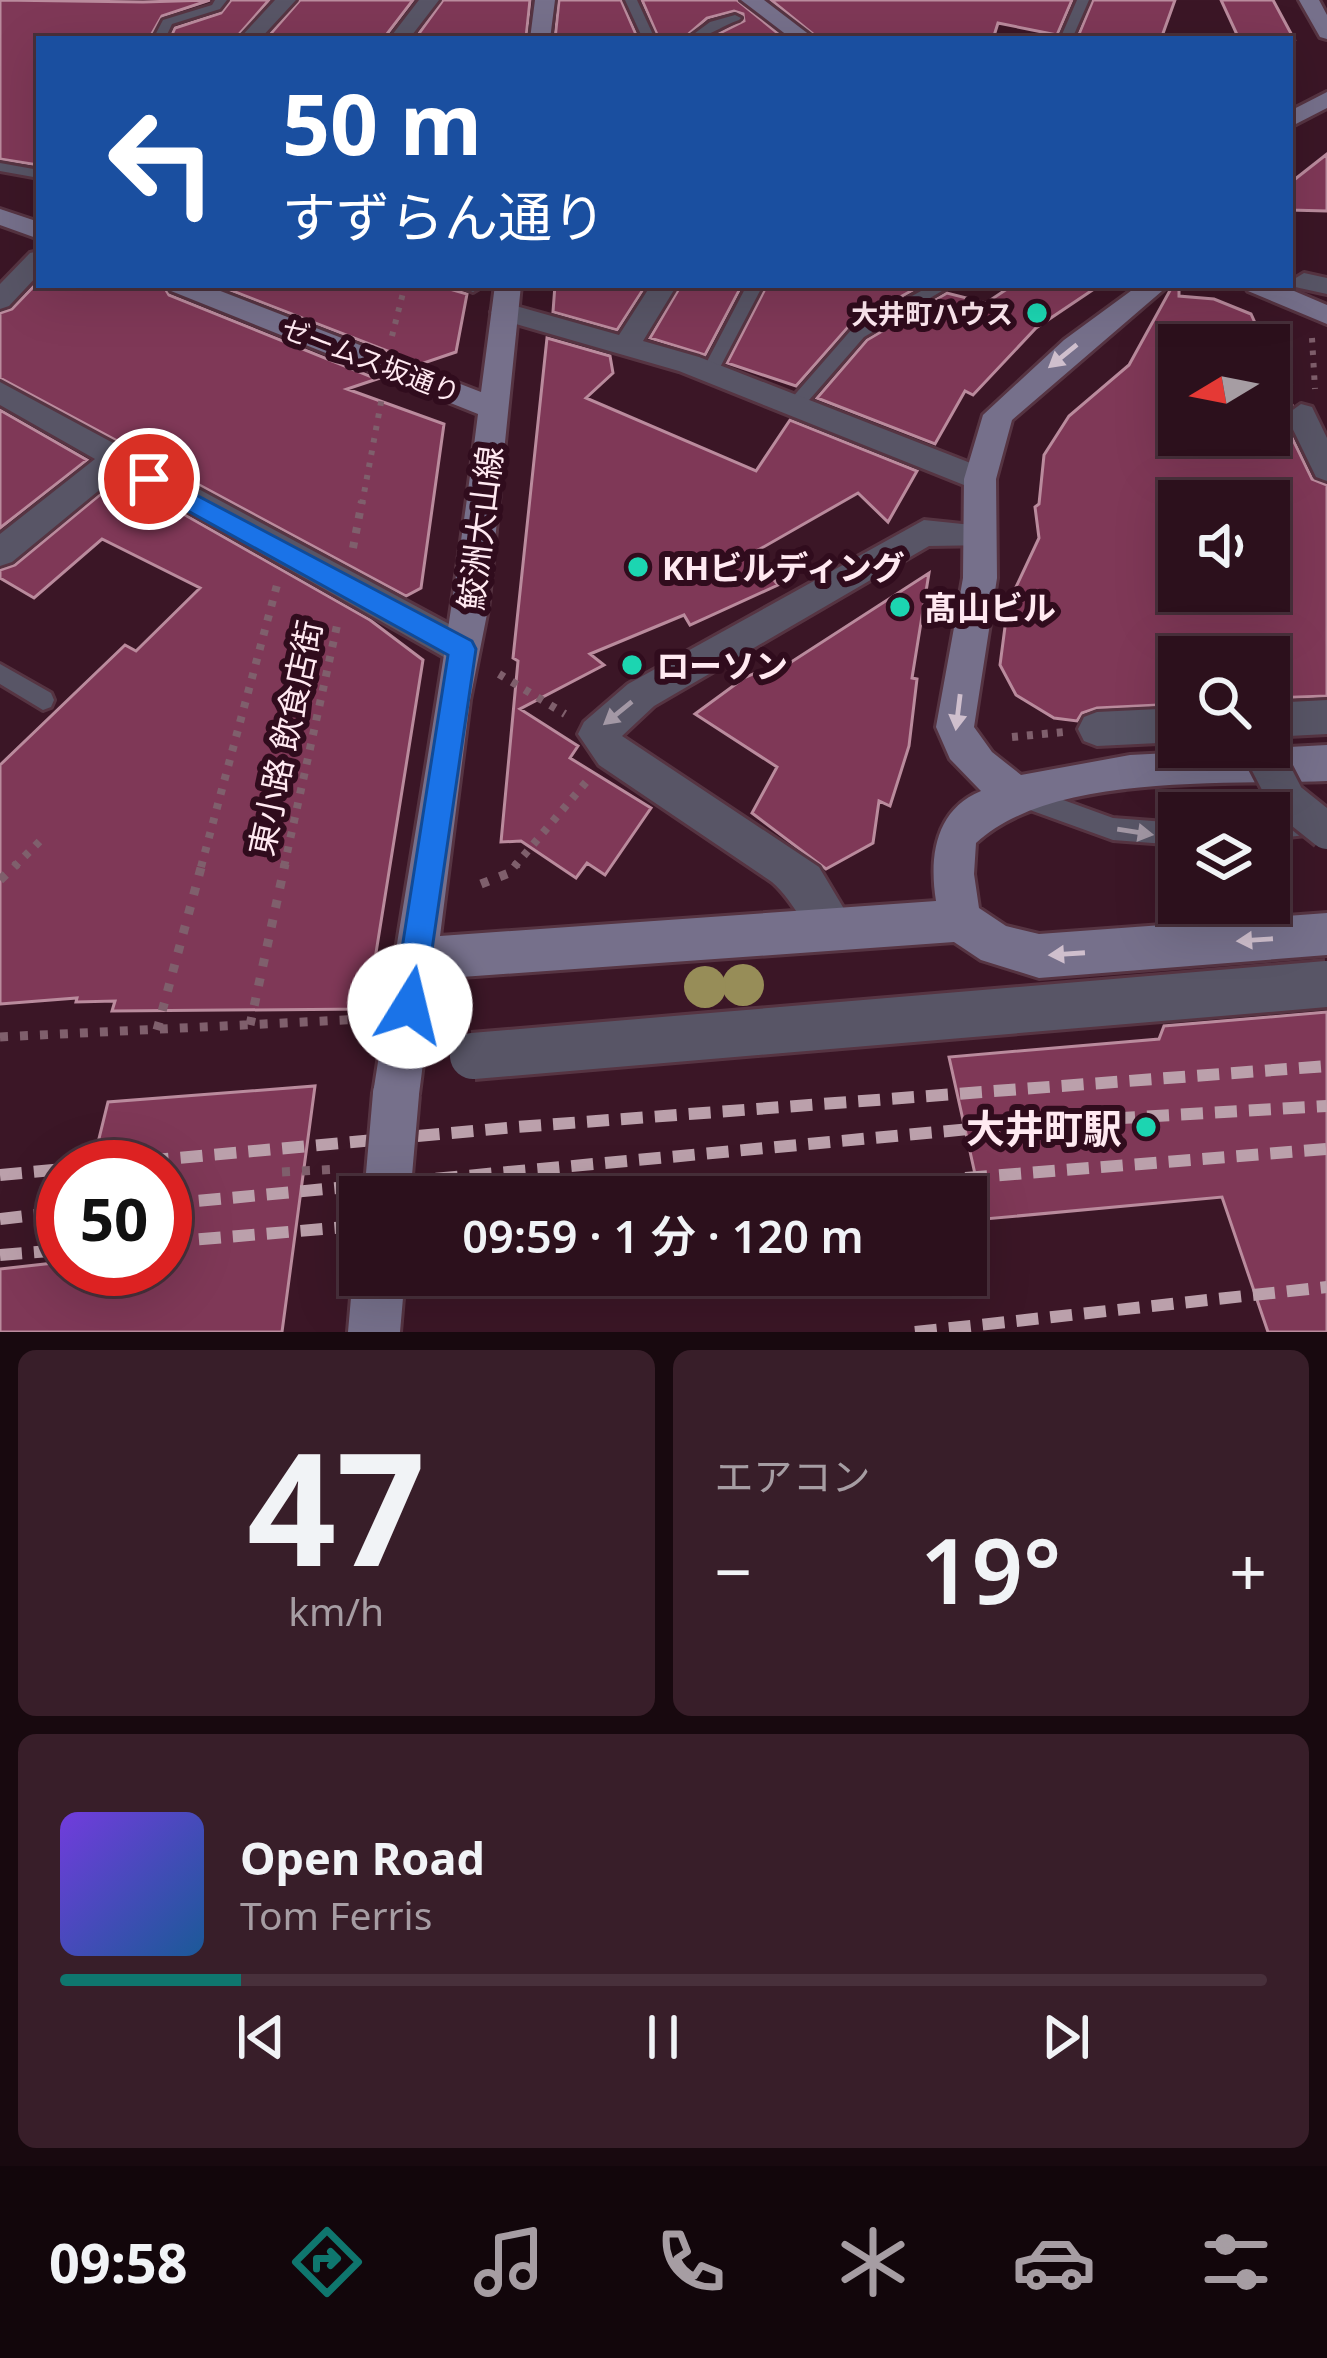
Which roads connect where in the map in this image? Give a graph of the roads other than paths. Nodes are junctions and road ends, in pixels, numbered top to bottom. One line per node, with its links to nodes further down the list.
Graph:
1 (221, 0): 11 (lane)
2 (286, 0): 12 (street)
3 (429, 0): 13 (street)
4 (545, 0): 14 (street)
5 (631, 0): 15 (lane)
6 (751, 0): 17 (street)
7 (1083, 0): 18 (lane)
8 (1309, 0): 10 (street)
9 (735, 18): 16 (lane)
10 (1327, 33)
11 (160, 36)
12 (252, 36)
13 (400, 36)
14 (540, 36)
15 (648, 36)
16 (697, 36)
17 (802, 36)
18 (1067, 36)
19 (1327, 99): 20 (street)
20 (1293, 118)
21 (0, 166): 22 (lane)
22 (36, 172)
23 (0, 216): 24 (street)
24 (36, 229)
25 (36, 262): 33 (street)
26 (188, 288): 40 (street, ゼームス坂通り)
27 (662, 288): 35 (street)
28 (753, 288): 36 (lane)
29 (939, 288): 38 (lane)
30 (1152, 288): 43 (street, one-way to 43)
31 (1262, 288): 34 (street)
32 (507, 298): 35 (street); 40 (street, 鮫洲大山線)
33 (0, 300)
34 (1319, 322)
35 (628, 344): 36 (street)
36 (709, 373): 38 (street)
37 (0, 392): 41 (street)
38 (797, 403): 43 (street)
39 (1311, 408): 42 (street)
40 (495, 409): 46 (street, 鮫洲大山線)
41 (116, 460): 45 (street); 46 (street)
42 (1327, 469)
43 (980, 479): 44 (street)
44 (980, 536): 55 (street, one-way to 55); 60 (street, one-way to 60)
45 (0, 553)
46 (462, 649): 62 (street, 鮫洲大山線)
47 (0, 673): 48 (lane)
48 (43, 700)
49 (1327, 717): 50 (street)
50 (1290, 719)
51 (1158, 726): 52 (street)
52 (1096, 729)
53 (1327, 763): 55 (street)
54 (1271, 768): 56 (street, bridge)
55 (1013, 793): 58 (lane, one-way to 58); 59 (street)
56 (1327, 828): 57 (lane)
57 (1290, 829)
58 (1158, 832)
59 (960, 920): 60 (street); 61 (street, one-way to 59)
60 (835, 929): 62 (street)
61 (1327, 934)
62 (417, 959): 65 (street, 鮫洲大山線, bridge)
63 (1327, 984): 64 (street, bridge)
64 (473, 1056)
65 (389, 1176)
66 (378, 1296): 67 (street)
67 (374, 1332)

